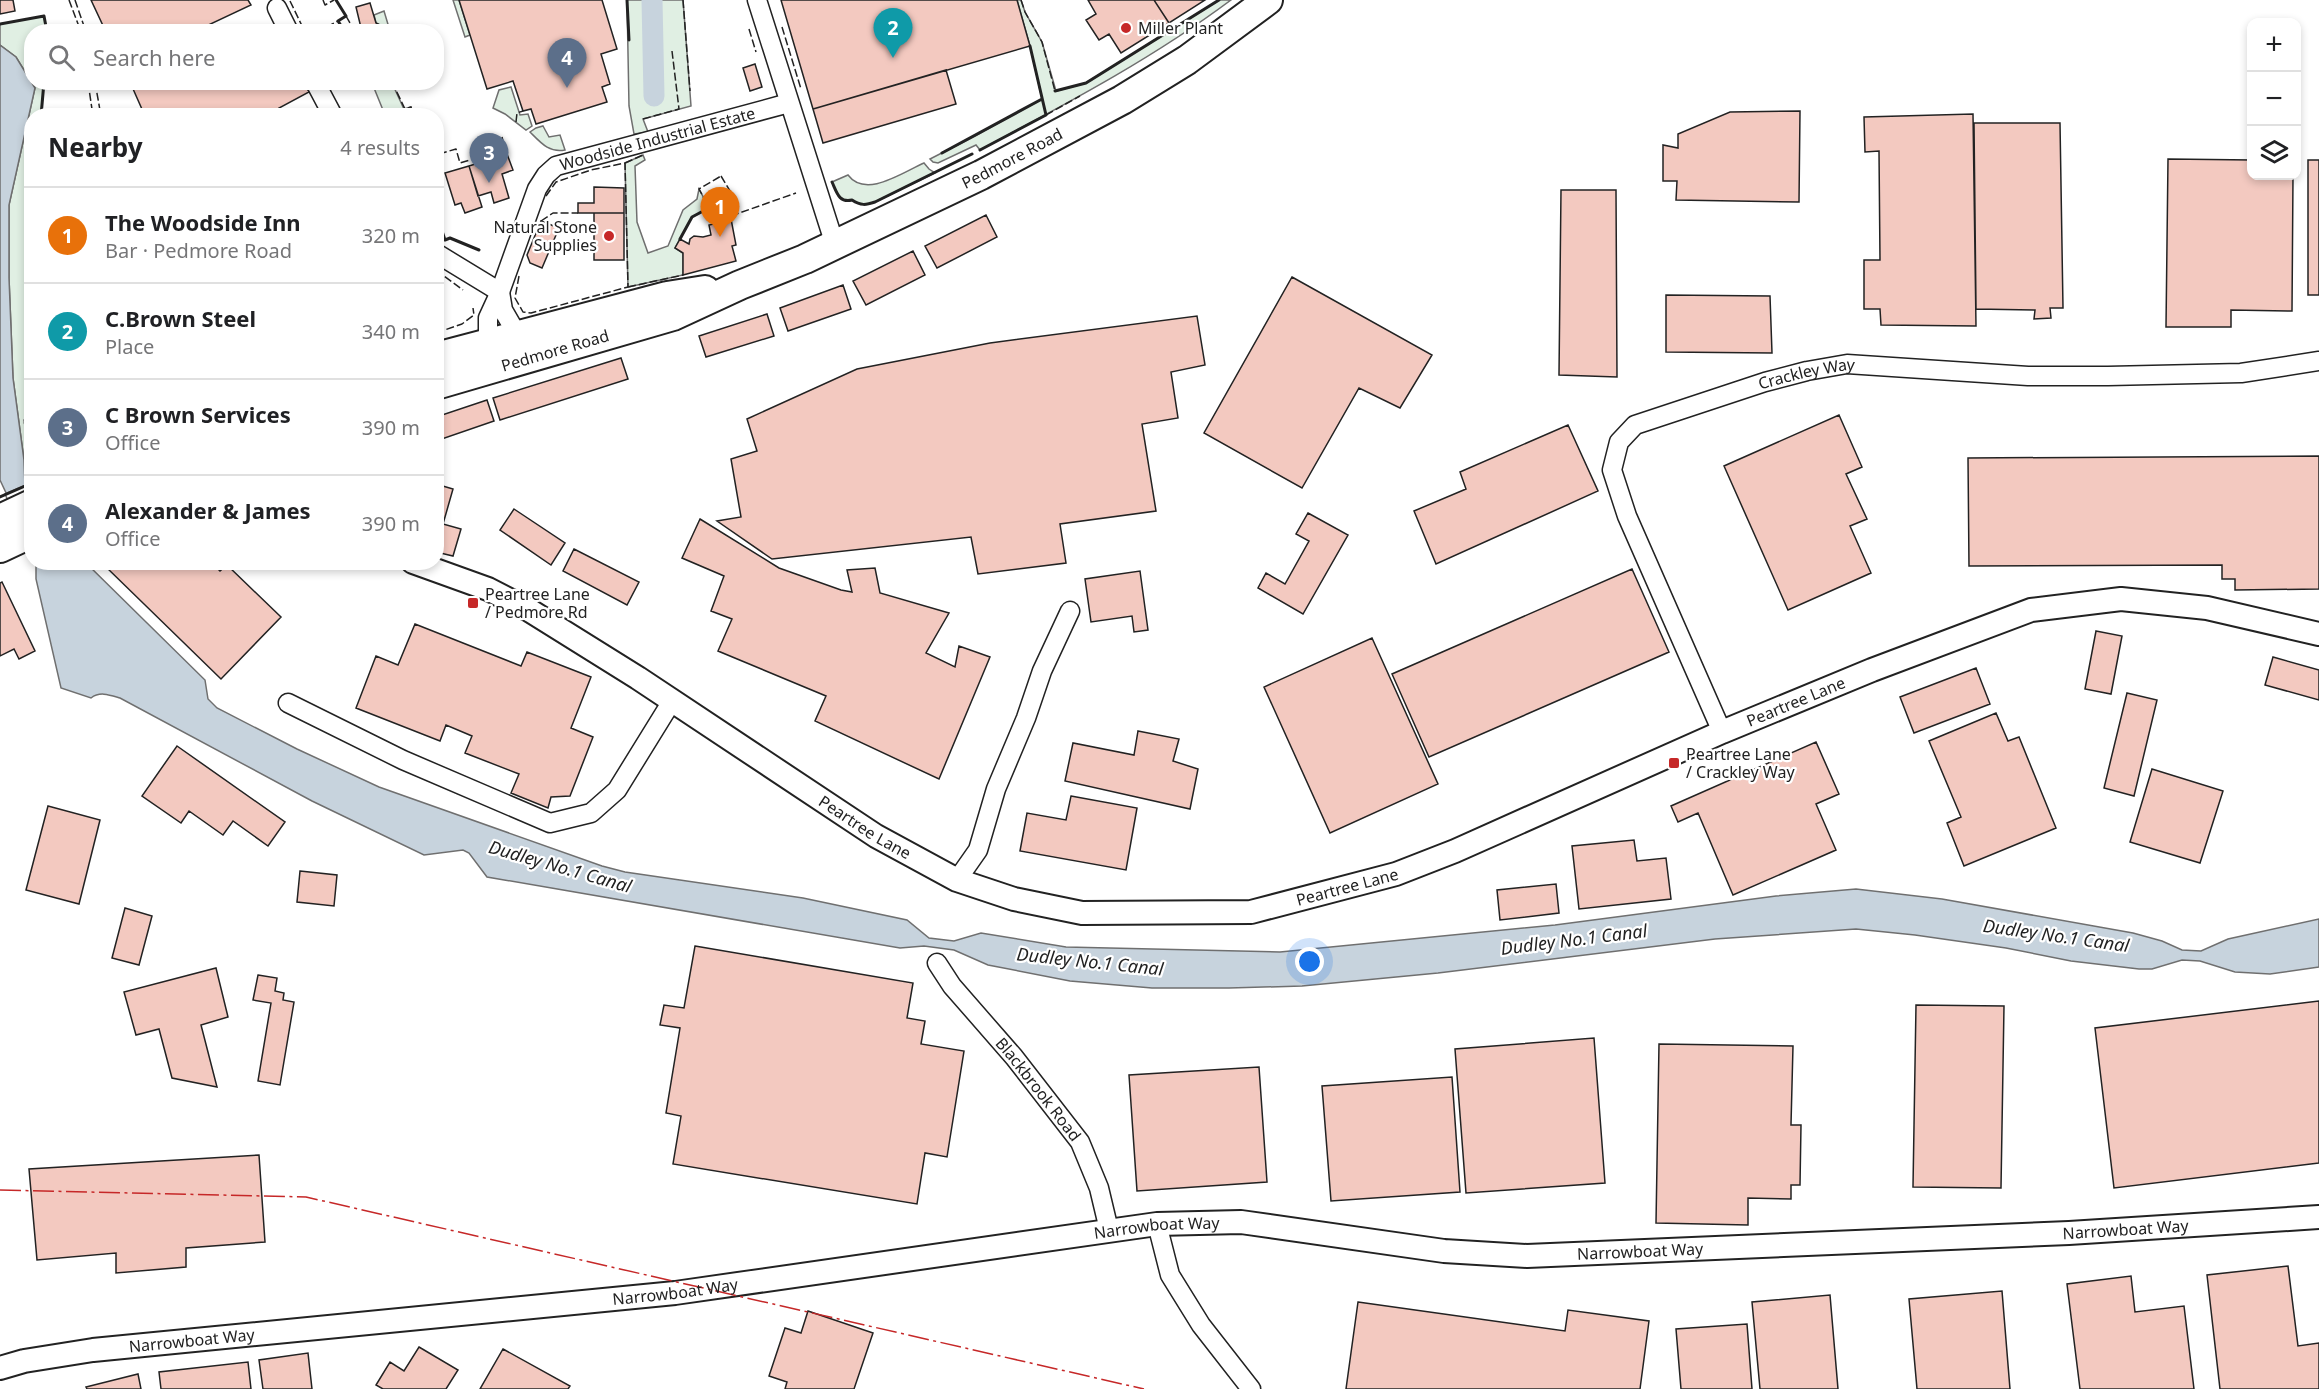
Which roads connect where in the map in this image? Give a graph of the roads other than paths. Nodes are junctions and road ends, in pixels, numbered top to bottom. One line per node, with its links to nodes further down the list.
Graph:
1 (757, 0): 6 (street)
2 (1268, 0): 8 (highway, Pedmore Road)
3 (277, 8): 4 (street)
4 (285, 24)
5 (319, 90): 7 (street)
6 (789, 103): 8 (street); 10 (street, Woodside Industrial Estate)
7 (329, 108)
8 (835, 245): 11 (highway, Pedmore Road)
9 (444, 259): 10 (street)
10 (500, 292): 11 (street); 11 (street, Woodside Industrial Estate)
11 (509, 346): 12 (highway, Pedmore Road); 14 (highway, Pedmore Road)
12 (444, 356)
13 (2319, 361): 22 (street, Crackley Way)
14 (444, 381)
15 (24, 516): 16 (highway)
16 (10, 536)
17 (435, 570): 20 (street, Peartree Lane)
18 (1070, 610): 23 (street)
19 (2319, 633): 22 (street, Peartree Lane)
20 (672, 701): 21 (street); 23 (street, Peartree Lane)
21 (288, 703)
22 (1722, 732): 23 (street, Peartree Lane)
23 (957, 880)
24 (937, 963): 27 (street, Blackbrook Road)
25 (2319, 1217): 26 (street, Narrowboat Way)
26 (1157, 1224): 27 (street, Narrowboat Way); 29 (street)
27 (1109, 1230): 28 (street, Narrowboat Way)
28 (0, 1368)
29 (1251, 1389)

